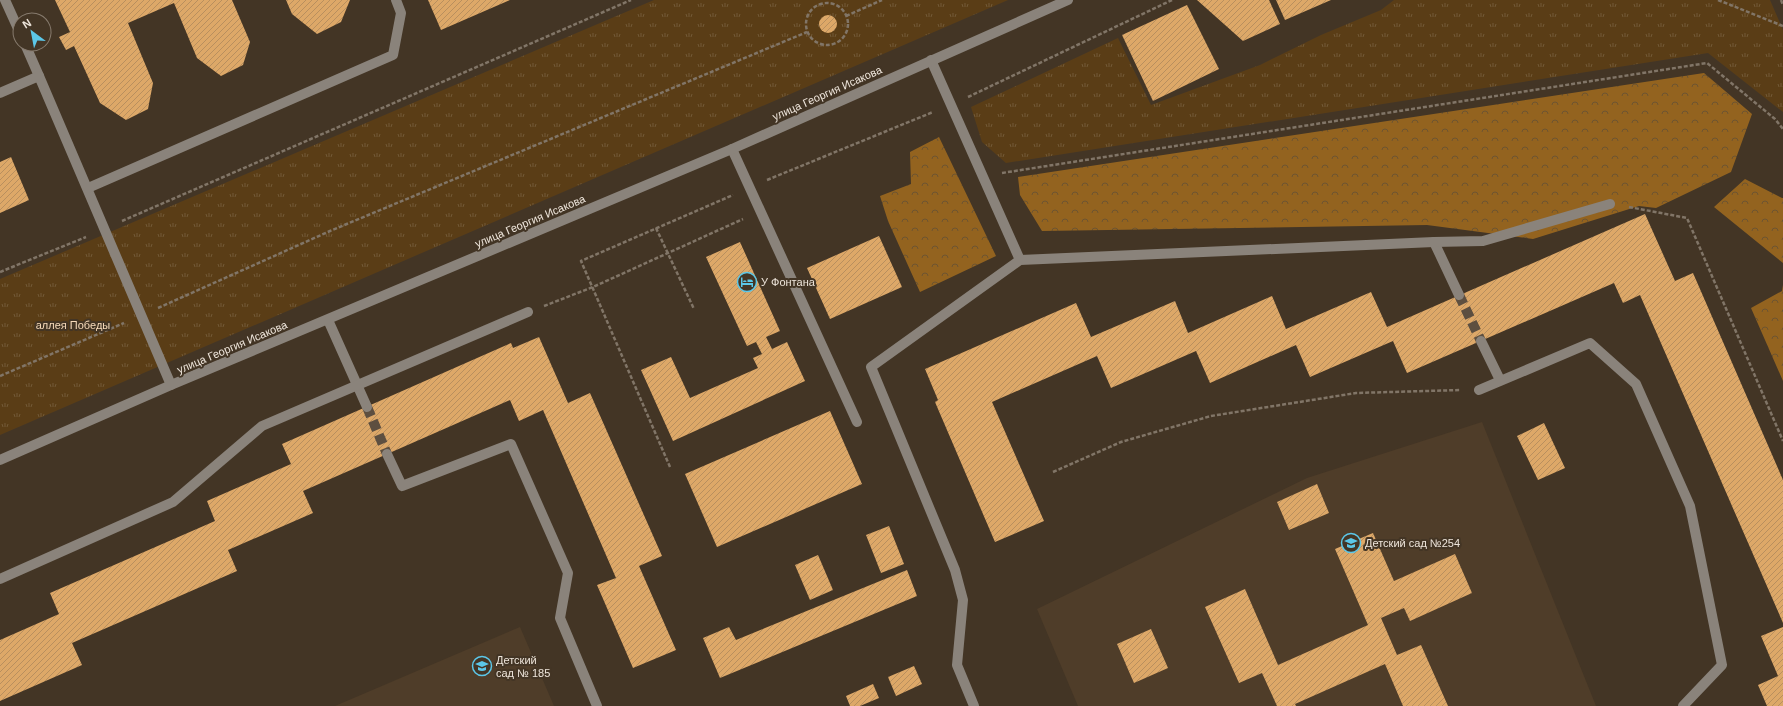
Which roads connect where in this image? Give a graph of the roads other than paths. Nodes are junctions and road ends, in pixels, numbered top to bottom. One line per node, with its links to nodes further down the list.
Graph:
1 (5, 0): 4 (street)
2 (396, 0): 10 (street)
3 (1068, 0): 6 (street, улица Георгия Исакова)
4 (12, 15)
5 (28, 52): 7 (street)
6 (931, 60): 9 (street, улица Георгия Исакова); 13 (street)
7 (39, 76): 8 (street); 10 (street)
8 (0, 93)
9 (732, 148): 16 (street, улица Георгия Исакова); 23 (street)
10 (88, 188): 19 (street)
11 (1610, 204): 12 (street)
12 (1434, 242): 13 (street); 14 (street)
13 (1020, 260): 28 (street)
14 (1459, 295)
15 (528, 312): 20 (street)
16 (328, 320): 19 (street, улица Георгия Исакова); 20 (street)
17 (1481, 341): 18 (street)
18 (1500, 380): 21 (street); 29 (street)
19 (172, 385): 25 (street, улица Георгия Исакова)
20 (357, 385): 22 (street); 26 (street)
21 (1479, 390)
22 (367, 407)
23 (857, 422)
24 (387, 454): 27 (street)
25 (0, 460)
26 (0, 579)
27 (597, 706)
28 (974, 706)
29 (1683, 706)

